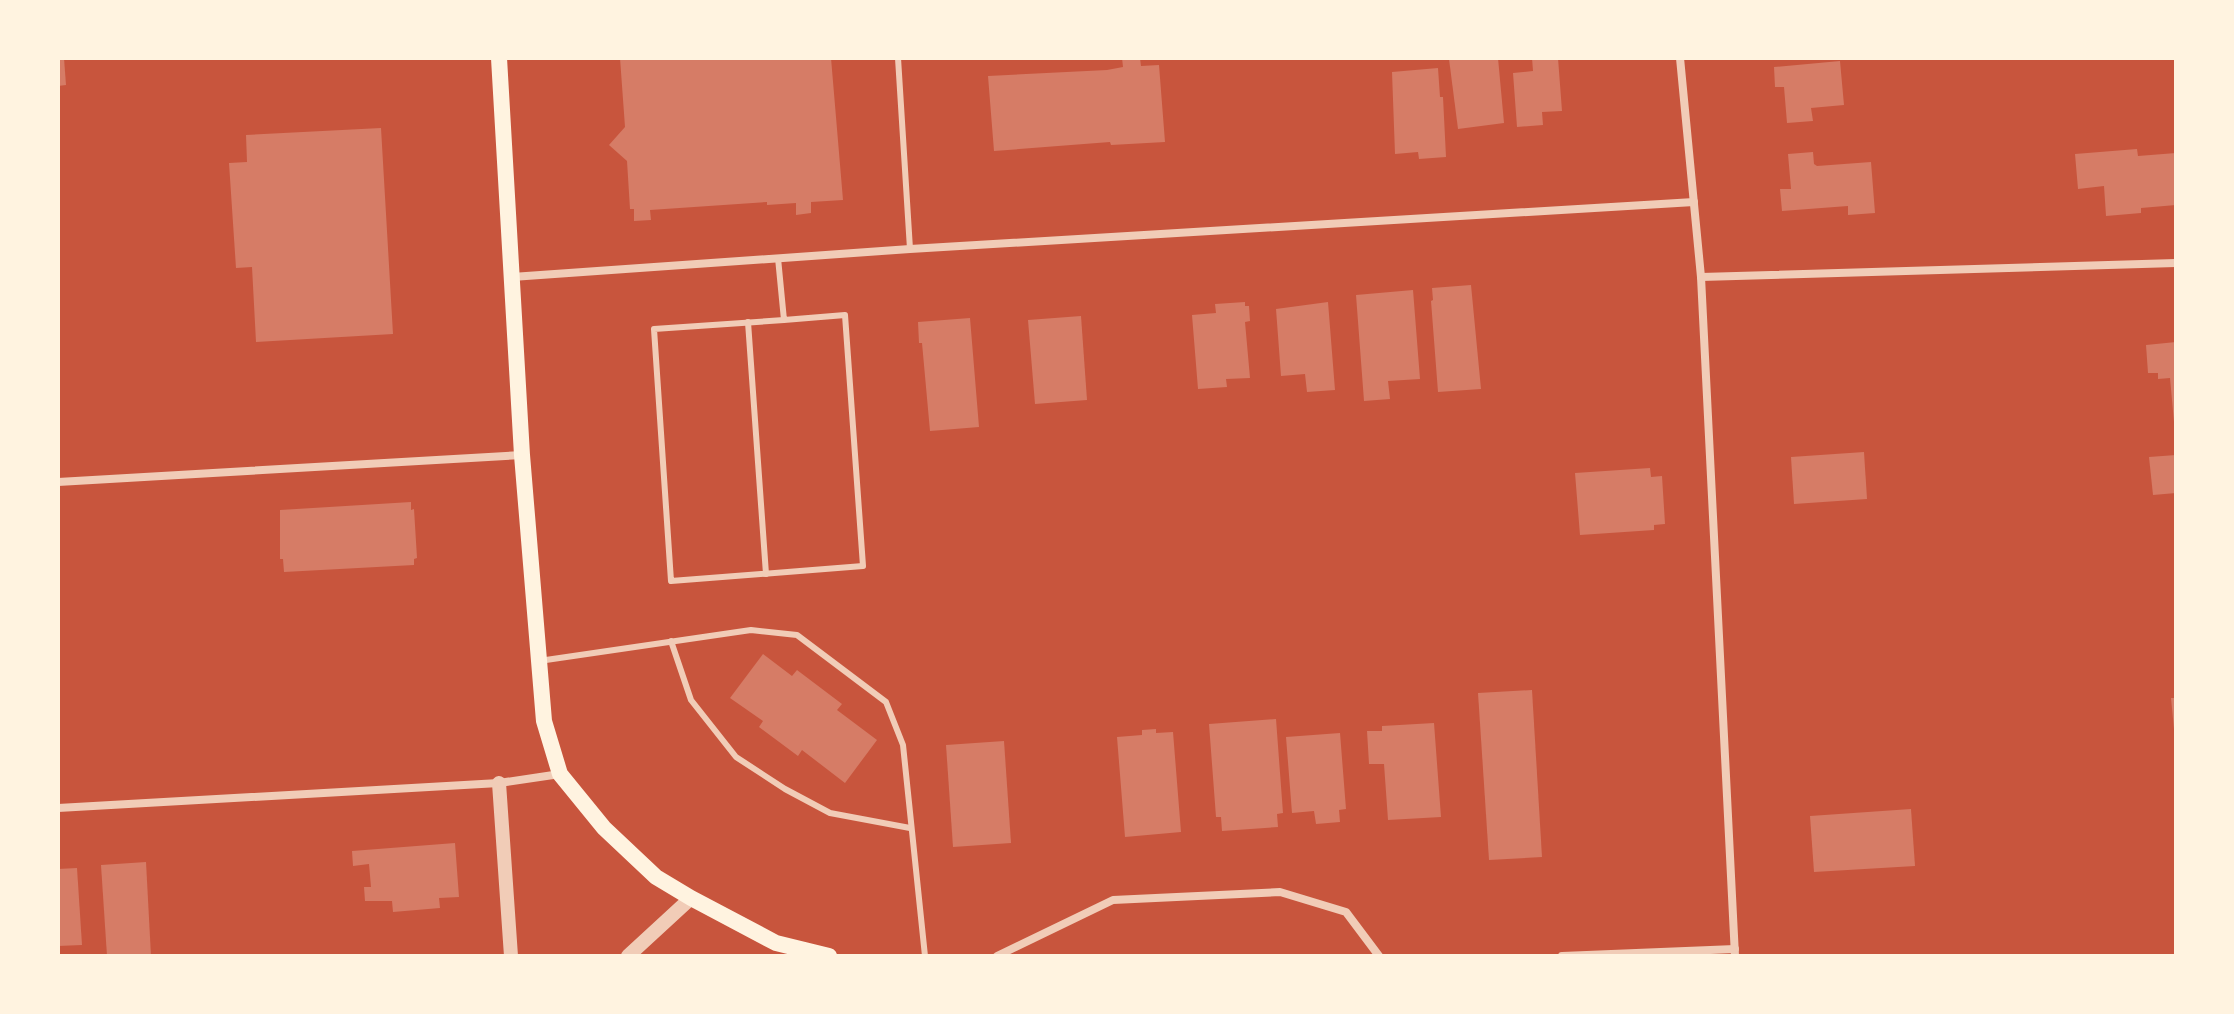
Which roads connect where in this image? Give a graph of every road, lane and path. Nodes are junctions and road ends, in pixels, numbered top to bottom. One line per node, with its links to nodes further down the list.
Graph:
1 (499, 58): 8 (main road)
2 (898, 58): 5 (lane)
3 (1680, 58): 4 (street)
4 (1694, 202): 5 (street); 9 (street)
5 (910, 249): 6 (street)
6 (778, 258): 8 (street); 10 (lane)
7 (2176, 263): 9 (street)
8 (512, 277): 12 (main road)
9 (1701, 277): 22 (street)
10 (784, 320): 11 (lane); 14 (lane)
11 (748, 322): 14 (lane); 14 (lane)
12 (522, 455): 13 (street); 16 (main road)
13 (58, 482)
14 (766, 574)
15 (671, 641): 16 (lane); 20 (lane); 20 (lane)
16 (539, 661): 17 (main road)
17 (560, 774): 18 (street); 21 (main road)
18 (499, 783): 19 (street); 23 (street)
19 (58, 808)
20 (910, 828): 26 (lane)
21 (691, 898): 24 (street); 25 (main road)
22 (1735, 953): 29 (street)
23 (511, 956)
24 (628, 956)
25 (829, 956)
26 (925, 956)
27 (997, 956): 28 (street)
28 (1379, 956)
29 (1562, 956)

